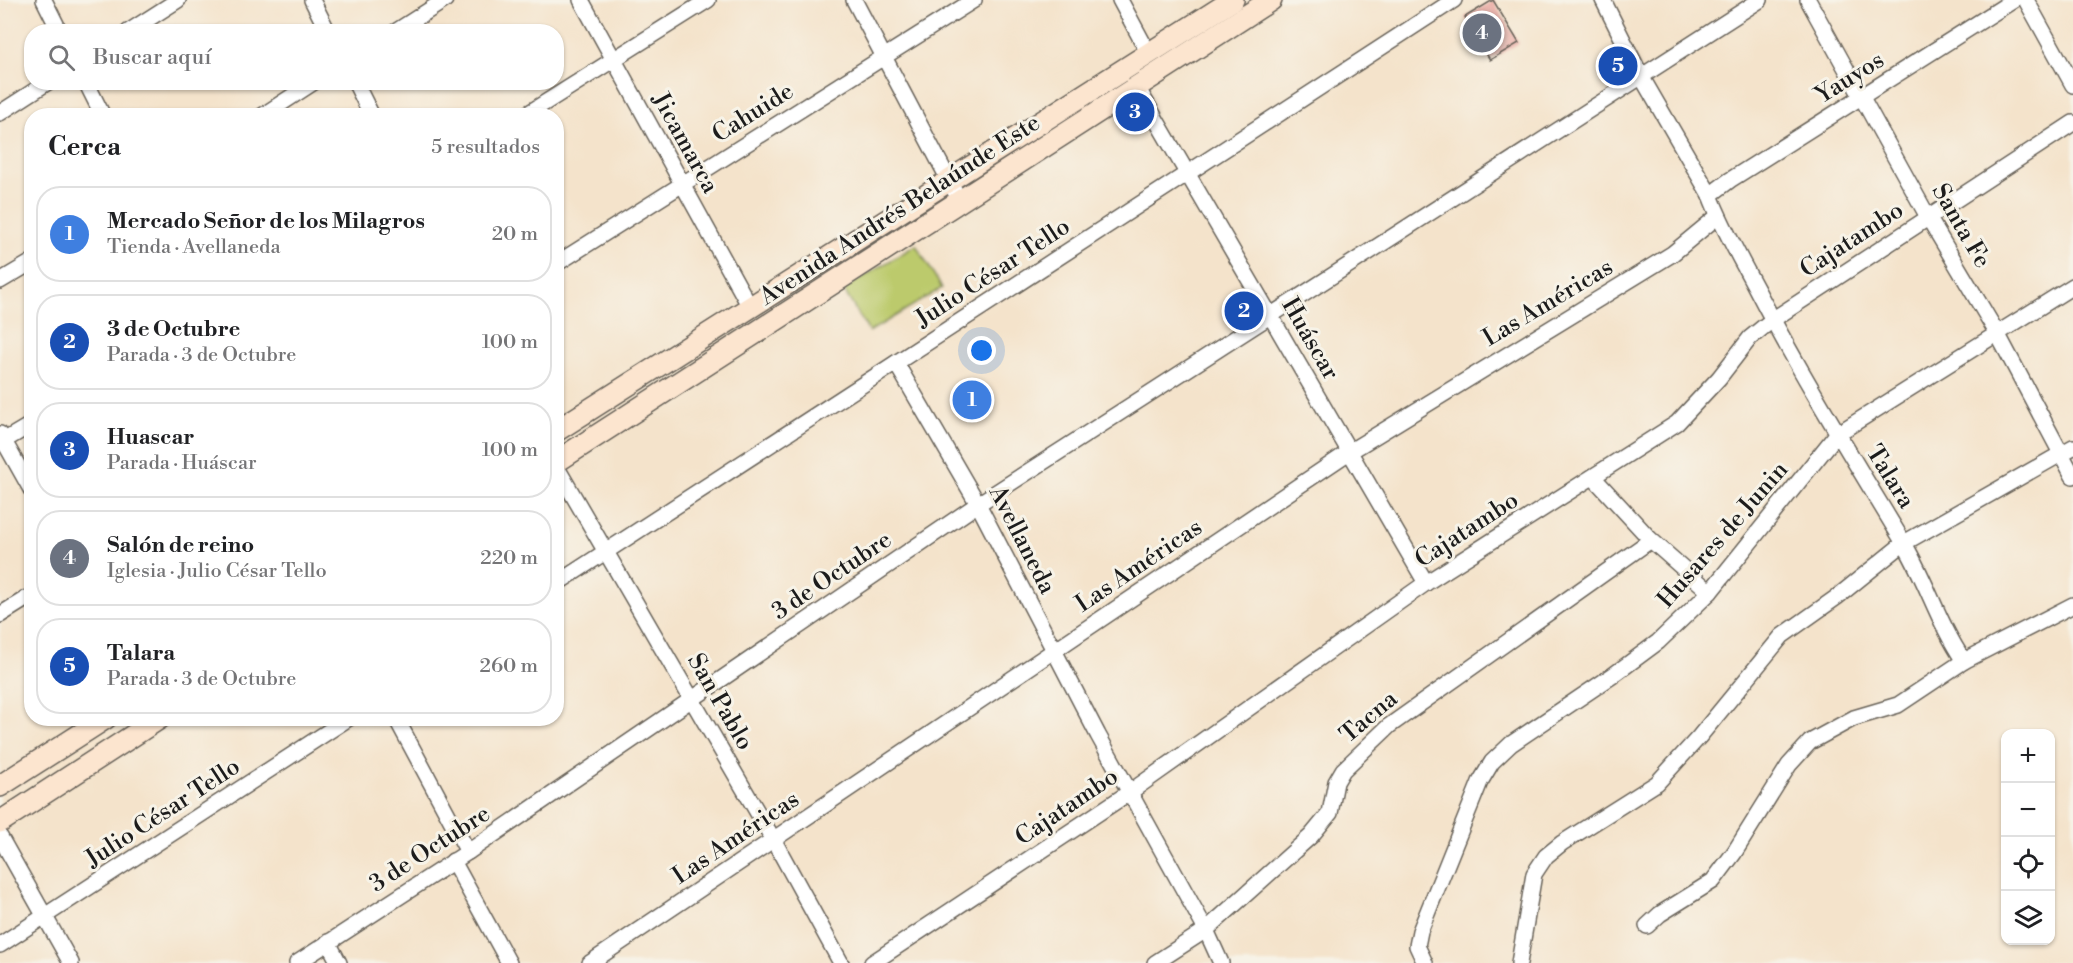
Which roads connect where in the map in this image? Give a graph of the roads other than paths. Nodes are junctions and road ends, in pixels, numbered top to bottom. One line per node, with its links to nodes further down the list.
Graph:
1 (44, 0): 18 (street)
2 (178, 0): 19 (street)
3 (312, 0): 20 (street)
4 (445, 0): 21 (street)
5 (581, 0): 24 (street, Jicamarca)
6 (708, 0): 24 (street)
7 (854, 0): 23 (street)
8 (974, 0): 23 (street, Cahuide)
9 (1119, 0): 22 (street)
10 (1233, 0): 22 (street, Avenida Andrés Belaúnde Este)
11 (1271, 0): 27 (street, Avenida Andrés Belaúnde Este)
12 (1454, 0): 39 (street, Julio César Tello)
13 (1603, 0): 25 (street, Talara)
14 (1760, 0): 25 (street, 3 de Octubre)
15 (1808, 0): 32 (street, Santa Fe)
16 (2014, 0): 32 (street, Yauyos)
17 (2026, 0): 26 (street)
18 (56, 24)
19 (140, 24)
20 (324, 24)
21 (408, 24)
22 (1149, 54): 40 (street, Avenida Andrés Belaúnde Este)
23 (884, 57): 40 (street); 41 (street, Cahuide)
24 (614, 59): 36 (street); 41 (street, Jicamarca)
25 (1641, 76): 42 (street, Talara); 51 (street, 3 de Octubre)
26 (2073, 85)
27 (1137, 87): 39 (street, Huáscar); 43 (street, Avenida Andrés Belaúnde Este)
28 (36, 90): 37 (street)
29 (90, 90): 33 (street)
30 (302, 90): 34 (street)
31 (359, 90): 35 (street)
32 (1863, 97): 42 (street, Yauyos); 45 (street, Santa Fe)
33 (99, 108)
34 (274, 108)
35 (368, 108)
36 (537, 108)
37 (0, 113)
38 (2073, 123): 45 (street, Cajatambo)
39 (1188, 174): 51 (street, Huáscar); 54 (street, Julio César Tello)
40 (948, 181): 43 (street); 50 (street, Avenida Andrés Belaúnde Este)
41 (682, 184): 46 (street, Cahuide); 50 (street, Jicamarca)
42 (1710, 195): 44 (street, Talara)
43 (960, 201): 61 (street, Avenida Andrés Belaúnde Este)
44 (1718, 216): 52 (street, Talara); 60 (street, Las Américas)
45 (1928, 217): 52 (street, Cajatambo); 53 (street, Santa Fe)
46 (564, 259)
47 (24, 266): 48 (street)
48 (0, 282)
49 (2073, 286): 53 (street, Husares de Junin)
50 (750, 307): 55 (street, Avenida Andrés Belaúnde Este)
51 (1271, 317): 60 (street, Huáscar); 66 (street, 3 de Octubre)
52 (1772, 320): 57 (street, Talara); 63 (street, Cajatambo)
53 (1997, 333): 57 (street, Husares de Junin); 59 (street, Santa Fe)
54 (896, 363): 66 (street, Avellaneda); 69 (street, Julio César Tello)
55 (564, 426)
56 (24, 428): 58 (street)
57 (1837, 434): 68 (street, Talara); 72 (street, Husares de Junin)
58 (1, 439): 64 (street)
59 (2067, 450): 62 (street, Santa Fe); 68 (street)
60 (1350, 452): 71 (street, Huáscar); 76 (street, Las Américas)
61 (564, 459)
62 (2073, 476)
63 (1593, 477): 67 (street); 71 (street, Cajatambo)
64 (24, 478)
65 (564, 478): 69 (street, San Pablo)
66 (978, 504): 76 (street, Avellaneda); 78 (street, 3 de Octubre)
67 (1651, 540): 72 (street); 92 (street, Tacna)
68 (1904, 543): 77 (street, Talara); 105 (street)
69 (606, 552): 70 (street, Julio César Tello); 78 (street, San Pablo)
70 (564, 579)
71 (1426, 583): 84 (street, Cajatambo)
72 (1710, 592): 104 (street, Husares de Junin)
73 (24, 600): 75 (street)
74 (2073, 605): 77 (street)
75 (0, 615)
76 (1053, 651): 84 (street, Avellaneda); 87 (street, Las Américas)
77 (1964, 661): 91 (street)
78 (692, 698): 87 (street, San Pablo); 88 (street, 3 de Octubre)
79 (94, 726): 83 (street)
80 (148, 726): 85 (street)
81 (338, 726): 90 (street, Julio César Tello)
82 (400, 726): 88 (street)
83 (0, 786)
84 (1130, 792): 92 (street, Avellaneda); 101 (street, Cajatambo)
85 (0, 822)
86 (0, 837): 90 (street)
87 (773, 839): 99 (street, Las Américas); 100 (street, San Pablo)
88 (468, 852): 89 (street, 3 de Octubre)
89 (453, 861): 93 (street, 3 de Octubre); 98 (street)
90 (44, 917): 94 (street, Julio César Tello); 95 (street)
91 (1647, 926)
92 (1206, 930): 102 (street, Tacna); 103 (street, Avellaneda)
93 (328, 942): 96 (street, 3 de Octubre); 97 (street)
94 (0, 945)
95 (71, 963)
96 (297, 963)
97 (339, 963)
98 (509, 963)
99 (590, 963)
100 (841, 963)
101 (872, 963)
102 (1155, 963)
103 (1221, 963)
104 (1425, 963)
105 (1519, 963)

